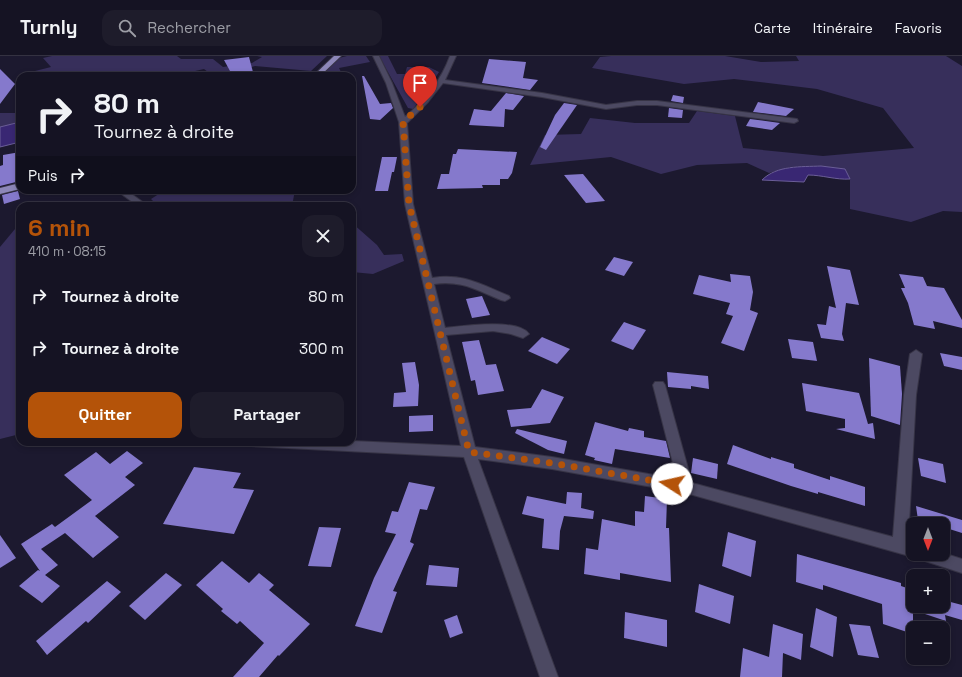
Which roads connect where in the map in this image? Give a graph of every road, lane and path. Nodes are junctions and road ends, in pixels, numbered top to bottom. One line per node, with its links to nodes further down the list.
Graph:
1 (338, 56): 4 (main road)
2 (376, 56): 6 (street)
3 (452, 56): 5 (street)
4 (320, 72)
5 (440, 81): 6 (street); 7 (street)
6 (403, 122): 12 (street)
7 (794, 122)
8 (16, 187): 9 (main road)
9 (0, 191)
10 (126, 194): 11 (street)
11 (138, 202)
12 (429, 282): 13 (street); 14 (street)
13 (505, 298)
14 (441, 332): 15 (street); 19 (street)
15 (523, 334)
16 (916, 354): 21 (street)
17 (659, 385): 20 (street)
18 (341, 446): 19 (street)
19 (469, 452): 20 (street); 25 (street)
20 (686, 486): 22 (street)
21 (907, 517)
22 (906, 548)
23 (947, 561): 24 (street)
24 (962, 566)
25 (549, 677)

